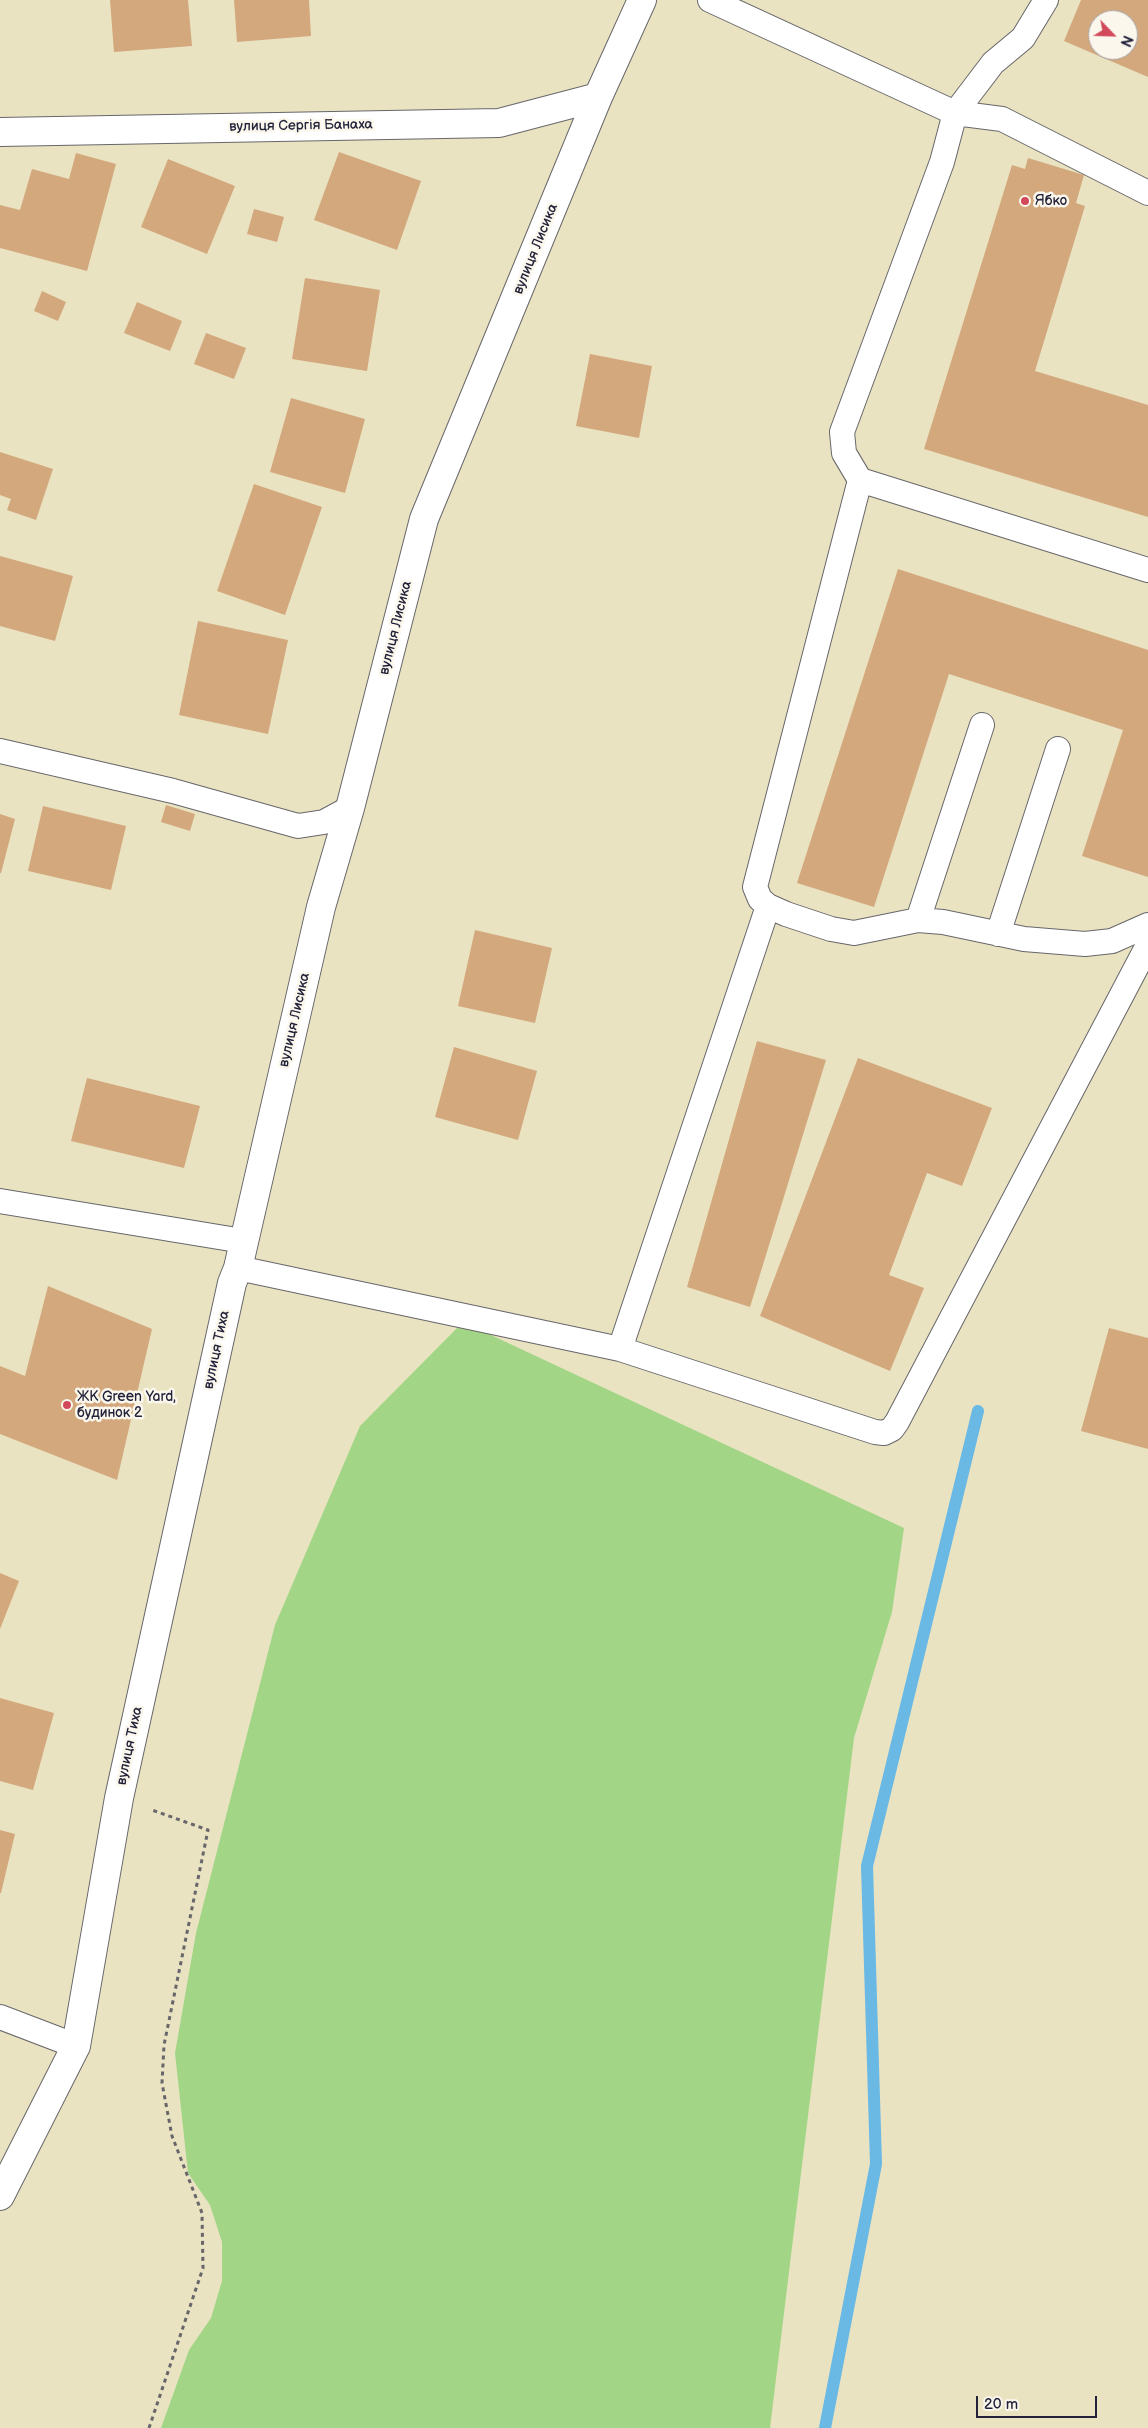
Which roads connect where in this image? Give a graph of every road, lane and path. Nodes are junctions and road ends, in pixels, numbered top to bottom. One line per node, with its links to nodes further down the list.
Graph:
1 (642, 0): 4 (street, вулиця Лисика)
2 (710, 0): 5 (lane)
3 (1046, 0): 5 (lane)
4 (598, 98): 6 (street, вулиця Сергія Банаха); 13 (street, вулиця Лисика)
5 (955, 113): 7 (lane); 8 (lane)
6 (0, 132)
7 (1148, 193)
8 (860, 480): 9 (lane); 14 (lane)
9 (1148, 570)
10 (982, 725): 15 (lane)
11 (1058, 749): 17 (lane)
12 (0, 751): 13 (lane)
13 (350, 808): 20 (street, вулиця Лисика)
14 (768, 906): 15 (lane); 22 (lane)
15 (918, 920): 17 (lane)
16 (1148, 925): 17 (lane)
17 (998, 934)
18 (1148, 945): 22 (lane)
19 (0, 1201): 20 (lane)
20 (243, 1241): 21 (street, вулиця Лисика)
21 (235, 1276): 22 (lane); 23 (street, вулиця Тиха)
22 (620, 1349)
23 (119, 1798): 25 (street, вулиця Тиха); 27 (path)
24 (0, 2017): 25 (lane)
25 (76, 2046): 26 (street, вулиця Тиха)
26 (0, 2196)
27 (148, 2428)

